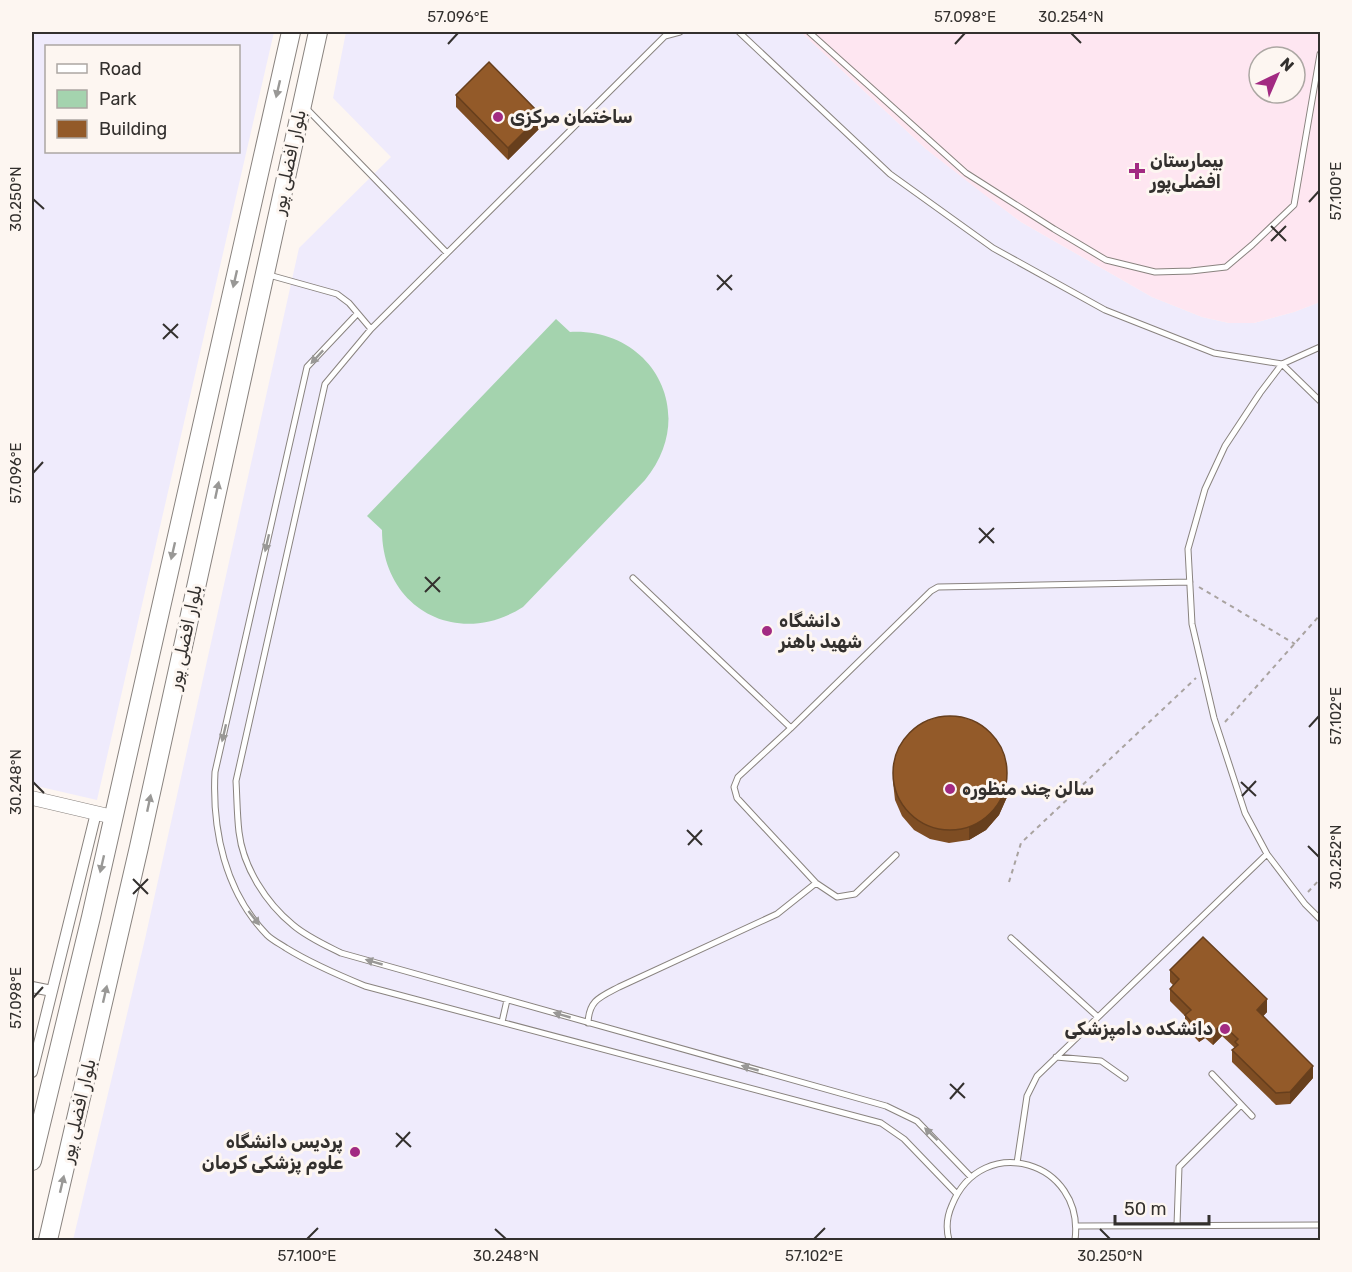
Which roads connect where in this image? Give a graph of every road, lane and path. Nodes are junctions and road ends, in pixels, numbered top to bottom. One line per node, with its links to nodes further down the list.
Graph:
1 (291, 32): 23 (highway, بلوار افضلی پور, one-way to 23)
2 (318, 32): 7 (highway, بلوار افضلی پور)
3 (680, 32): 8 (lane)
4 (739, 32): 13 (lane)
5 (809, 32): 6 (lane)
6 (1320, 54)
7 (302, 104): 8 (lane); 9 (highway, بلوار افضلی پور)
8 (447, 253): 11 (lane)
9 (265, 274): 10 (lane); 51 (highway, بلوار افضلی پور, one-way to 9)
10 (357, 314): 11 (lane); 36 (lane, one-way to 36)
11 (371, 328): 34 (lane, one-way to 11)
12 (1320, 347): 13 (lane)
13 (1282, 364): 14 (lane); 16 (lane)
14 (1320, 401)
15 (633, 578): 20 (lane)
16 (1190, 582): 18 (path); 19 (lane); 20 (lane)
17 (1320, 615): 18 (path)
18 (1295, 644): 21 (path)
19 (1203, 672): 21 (lane); 27 (path)
20 (791, 728): 28 (lane)
21 (1218, 731): 24 (lane)
22 (32, 798): 23 (street)
23 (105, 815): 33 (street); 44 (highway, بلوار افضلی پور, one-way to 44)
24 (1267, 854): 29 (lane); 35 (lane)
25 (896, 855): 28 (lane)
26 (1320, 879): 29 (path)
27 (1009, 882)
28 (816, 883): 37 (lane)
29 (1301, 899): 30 (lane)
30 (1320, 919)
31 (1011, 938): 35 (lane)
32 (32, 987): 33 (street)
33 (52, 991): 39 (street)
34 (507, 1000): 36 (lane); 37 (lane, one-way to 34)
35 (1098, 1017): 38 (lane)
36 (501, 1022): 47 (lane)
37 (588, 1023): 46 (lane, one-way to 37)
38 (1056, 1057): 41 (lane); 45 (lane)
39 (32, 1072)
40 (1212, 1074): 42 (lane)
41 (1125, 1078)
42 (1241, 1105): 43 (lane); 48 (lane)
43 (1252, 1116)
44 (32, 1161)
45 (1017, 1163): 46 (lane); 50 (lane)
46 (971, 1176): 47 (lane)
47 (956, 1193): 52 (lane)
48 (1177, 1225): 49 (lane); 50 (lane)
49 (1320, 1225)
50 (1077, 1226): 53 (lane)
51 (48, 1240)
52 (949, 1240)
53 (1075, 1240)

